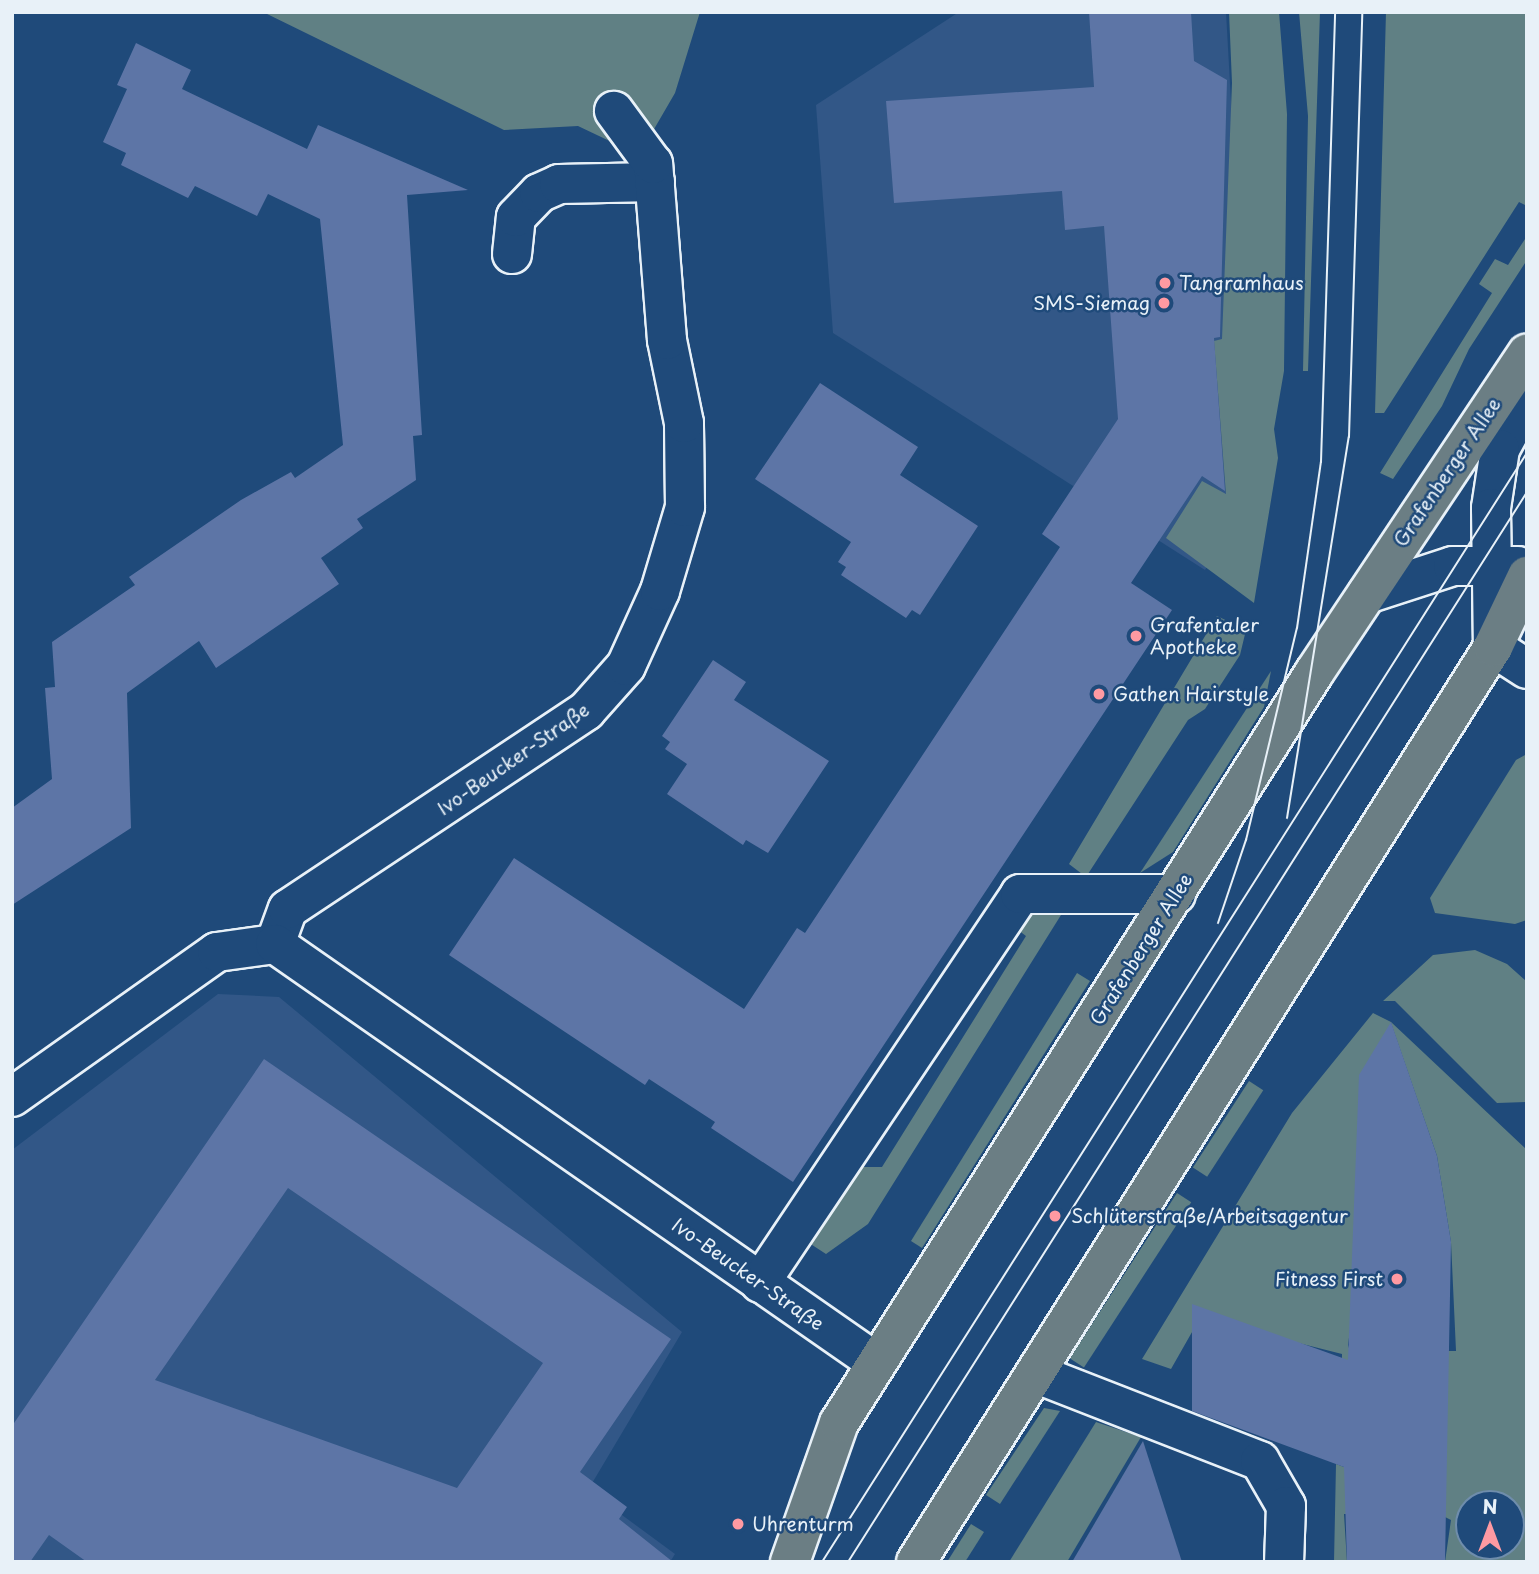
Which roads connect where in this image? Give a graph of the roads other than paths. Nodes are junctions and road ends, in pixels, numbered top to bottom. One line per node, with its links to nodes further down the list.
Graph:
1 (614, 111): 2 (street, Ivo-Beucker-Straße)
2 (655, 182): 3 (street); 11 (street, Ivo-Beucker-Straße)
3 (512, 254)
4 (1527, 354): 7 (main road, Grafenberger Allee)
5 (1527, 400): 6 (street)
6 (1515, 569): 7 (street); 8 (main road)
7 (1367, 594): 10 (main road, Grafenberger Allee)
8 (1493, 647): 9 (street); 15 (main road)
9 (1527, 669)
10 (1176, 894): 13 (street); 14 (main road, Grafenberger Allee)
11 (275, 944): 12 (street); 13 (street, Ivo-Beucker-Straße)
12 (12, 1097)
13 (761, 1283): 14 (street, Ivo-Beucker-Straße)
14 (877, 1363): 16 (main road, Grafenberger Allee)
15 (1037, 1374): 17 (main road); 18 (street)
16 (790, 1562)
17 (916, 1562)
18 (1284, 1562)

